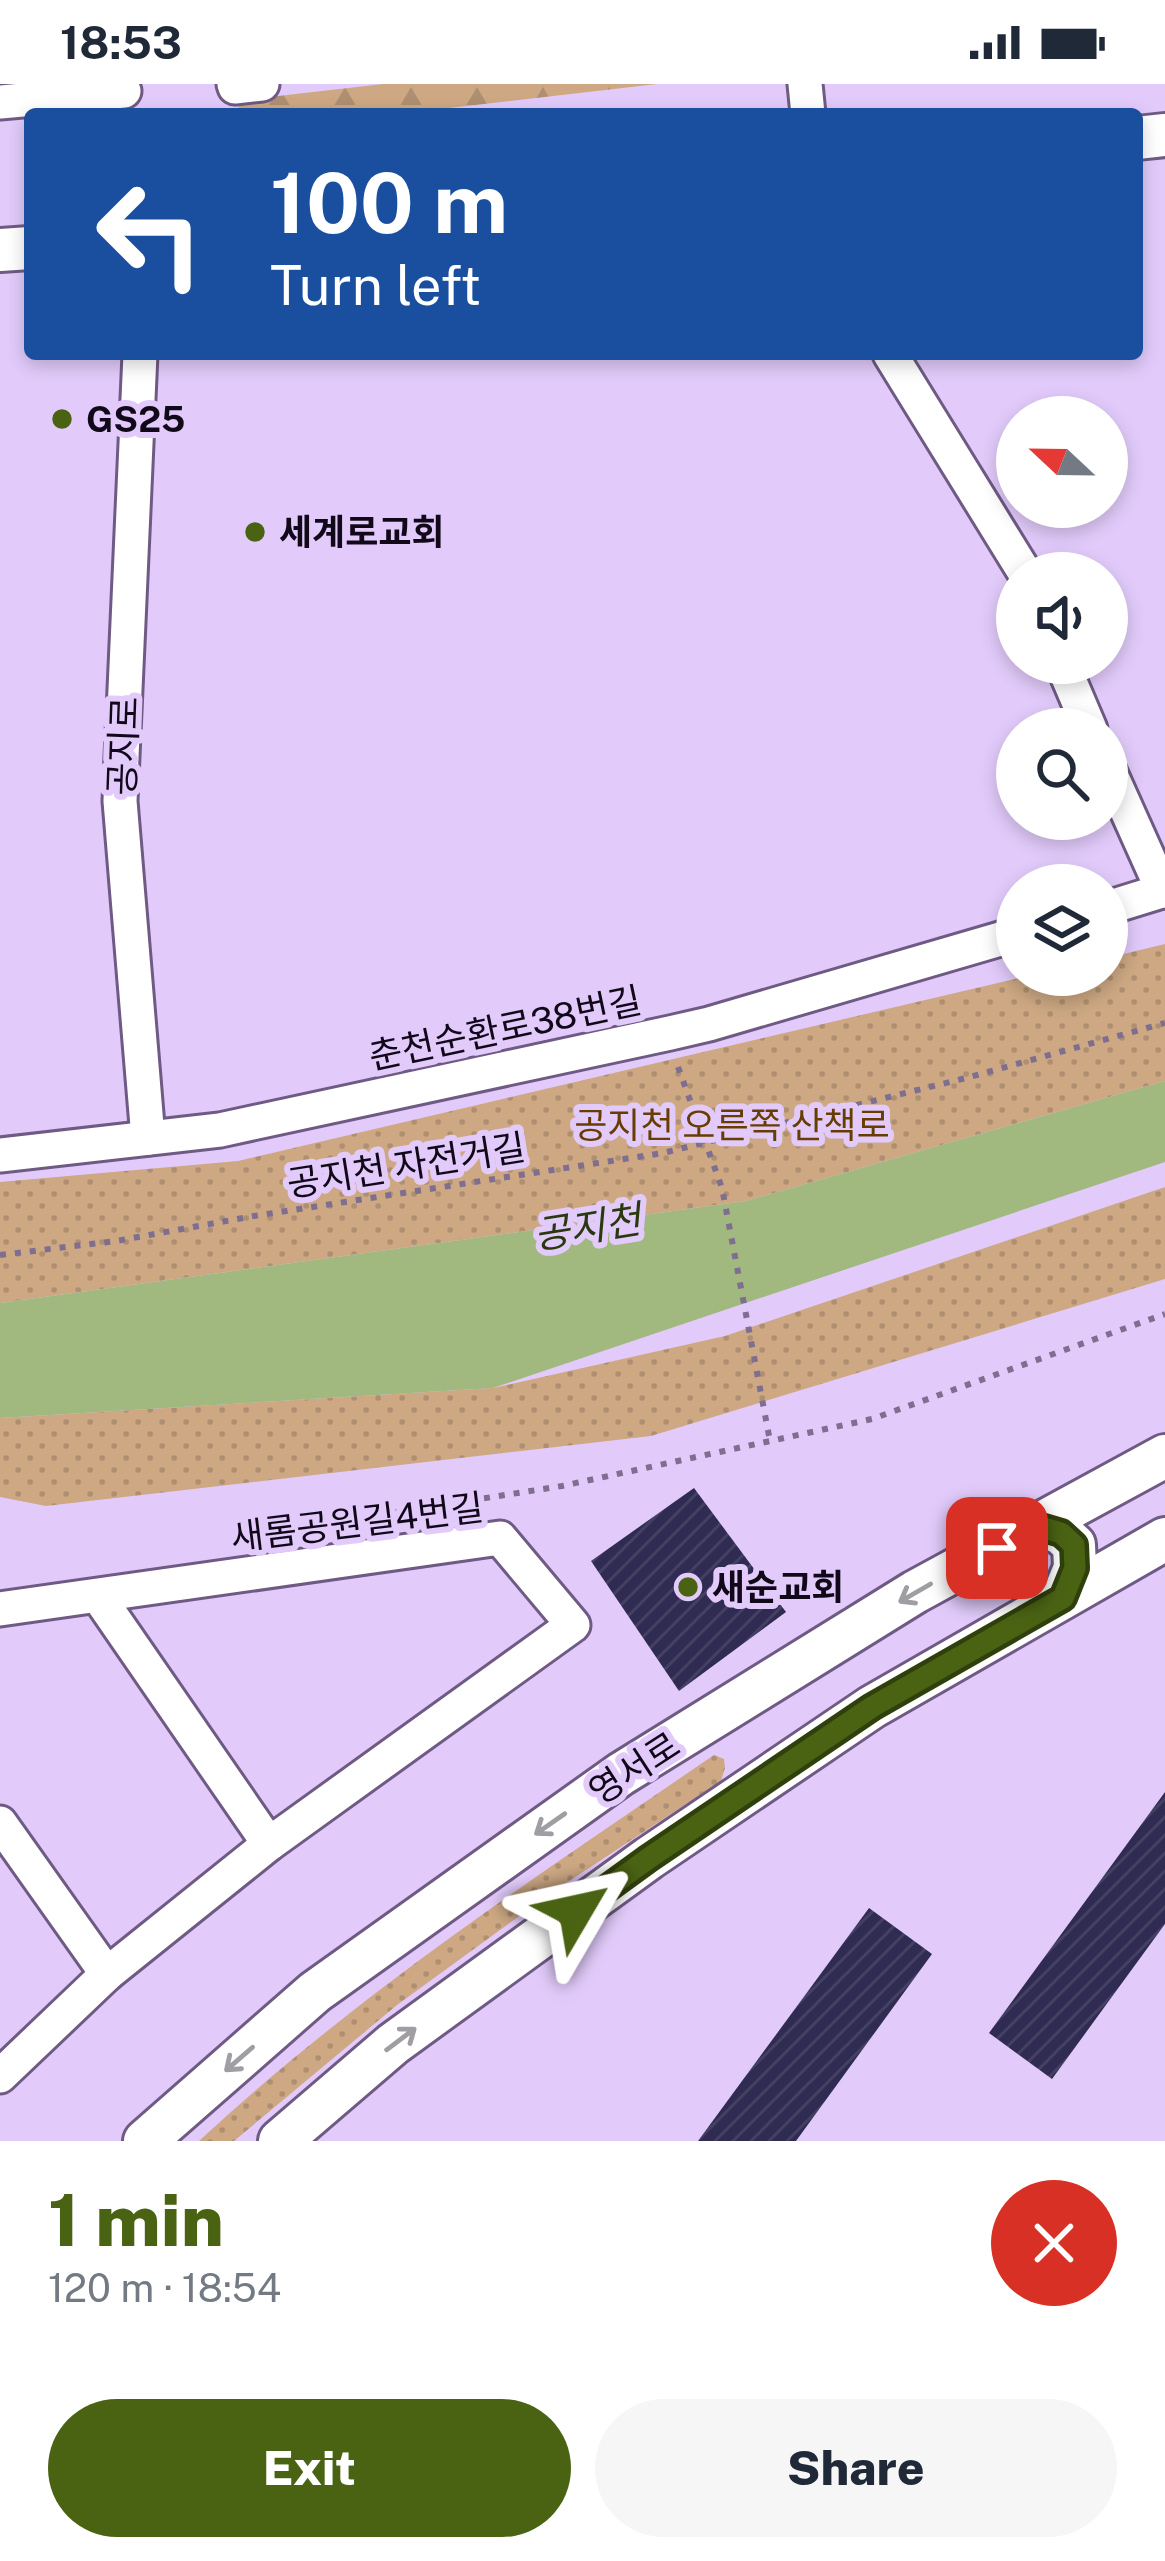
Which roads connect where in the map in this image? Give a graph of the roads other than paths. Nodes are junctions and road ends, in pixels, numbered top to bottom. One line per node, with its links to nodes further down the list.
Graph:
1 (234, 84): 2 (street)
2 (262, 84)
3 (125, 96): 4 (street)
4 (0, 102)
5 (140, 360): 12 (street, 공지로)
6 (894, 360): 7 (street)
7 (1012, 552)
8 (1128, 812): 9 (street)
9 (1164, 891): 10 (street)
10 (1128, 902)
11 (996, 940): 12 (street, 춘천순환로38번길)
12 (148, 1138): 13 (street, 춘천순환로38번길)
13 (0, 1155)
14 (1165, 1456): 15 (street, 영서로)
15 (1037, 1526): 18 (street); 24 (street, 영서로, one-way to 24)
16 (1165, 1539): 18 (street)
17 (98, 1596): 19 (street, 새롬공원길4번길); 21 (street); 21 (street, 새롬공원길4번길)
18 (1063, 1598): 25 (street, one-way to 18)
19 (0, 1609)
20 (0, 1823): 22 (street)
21 (269, 1844): 22 (street, 새롬공원길4번길)
22 (107, 1974): 23 (street, 새롬공원길4번길)
23 (0, 2076)
24 (145, 2141)
25 (280, 2141)

